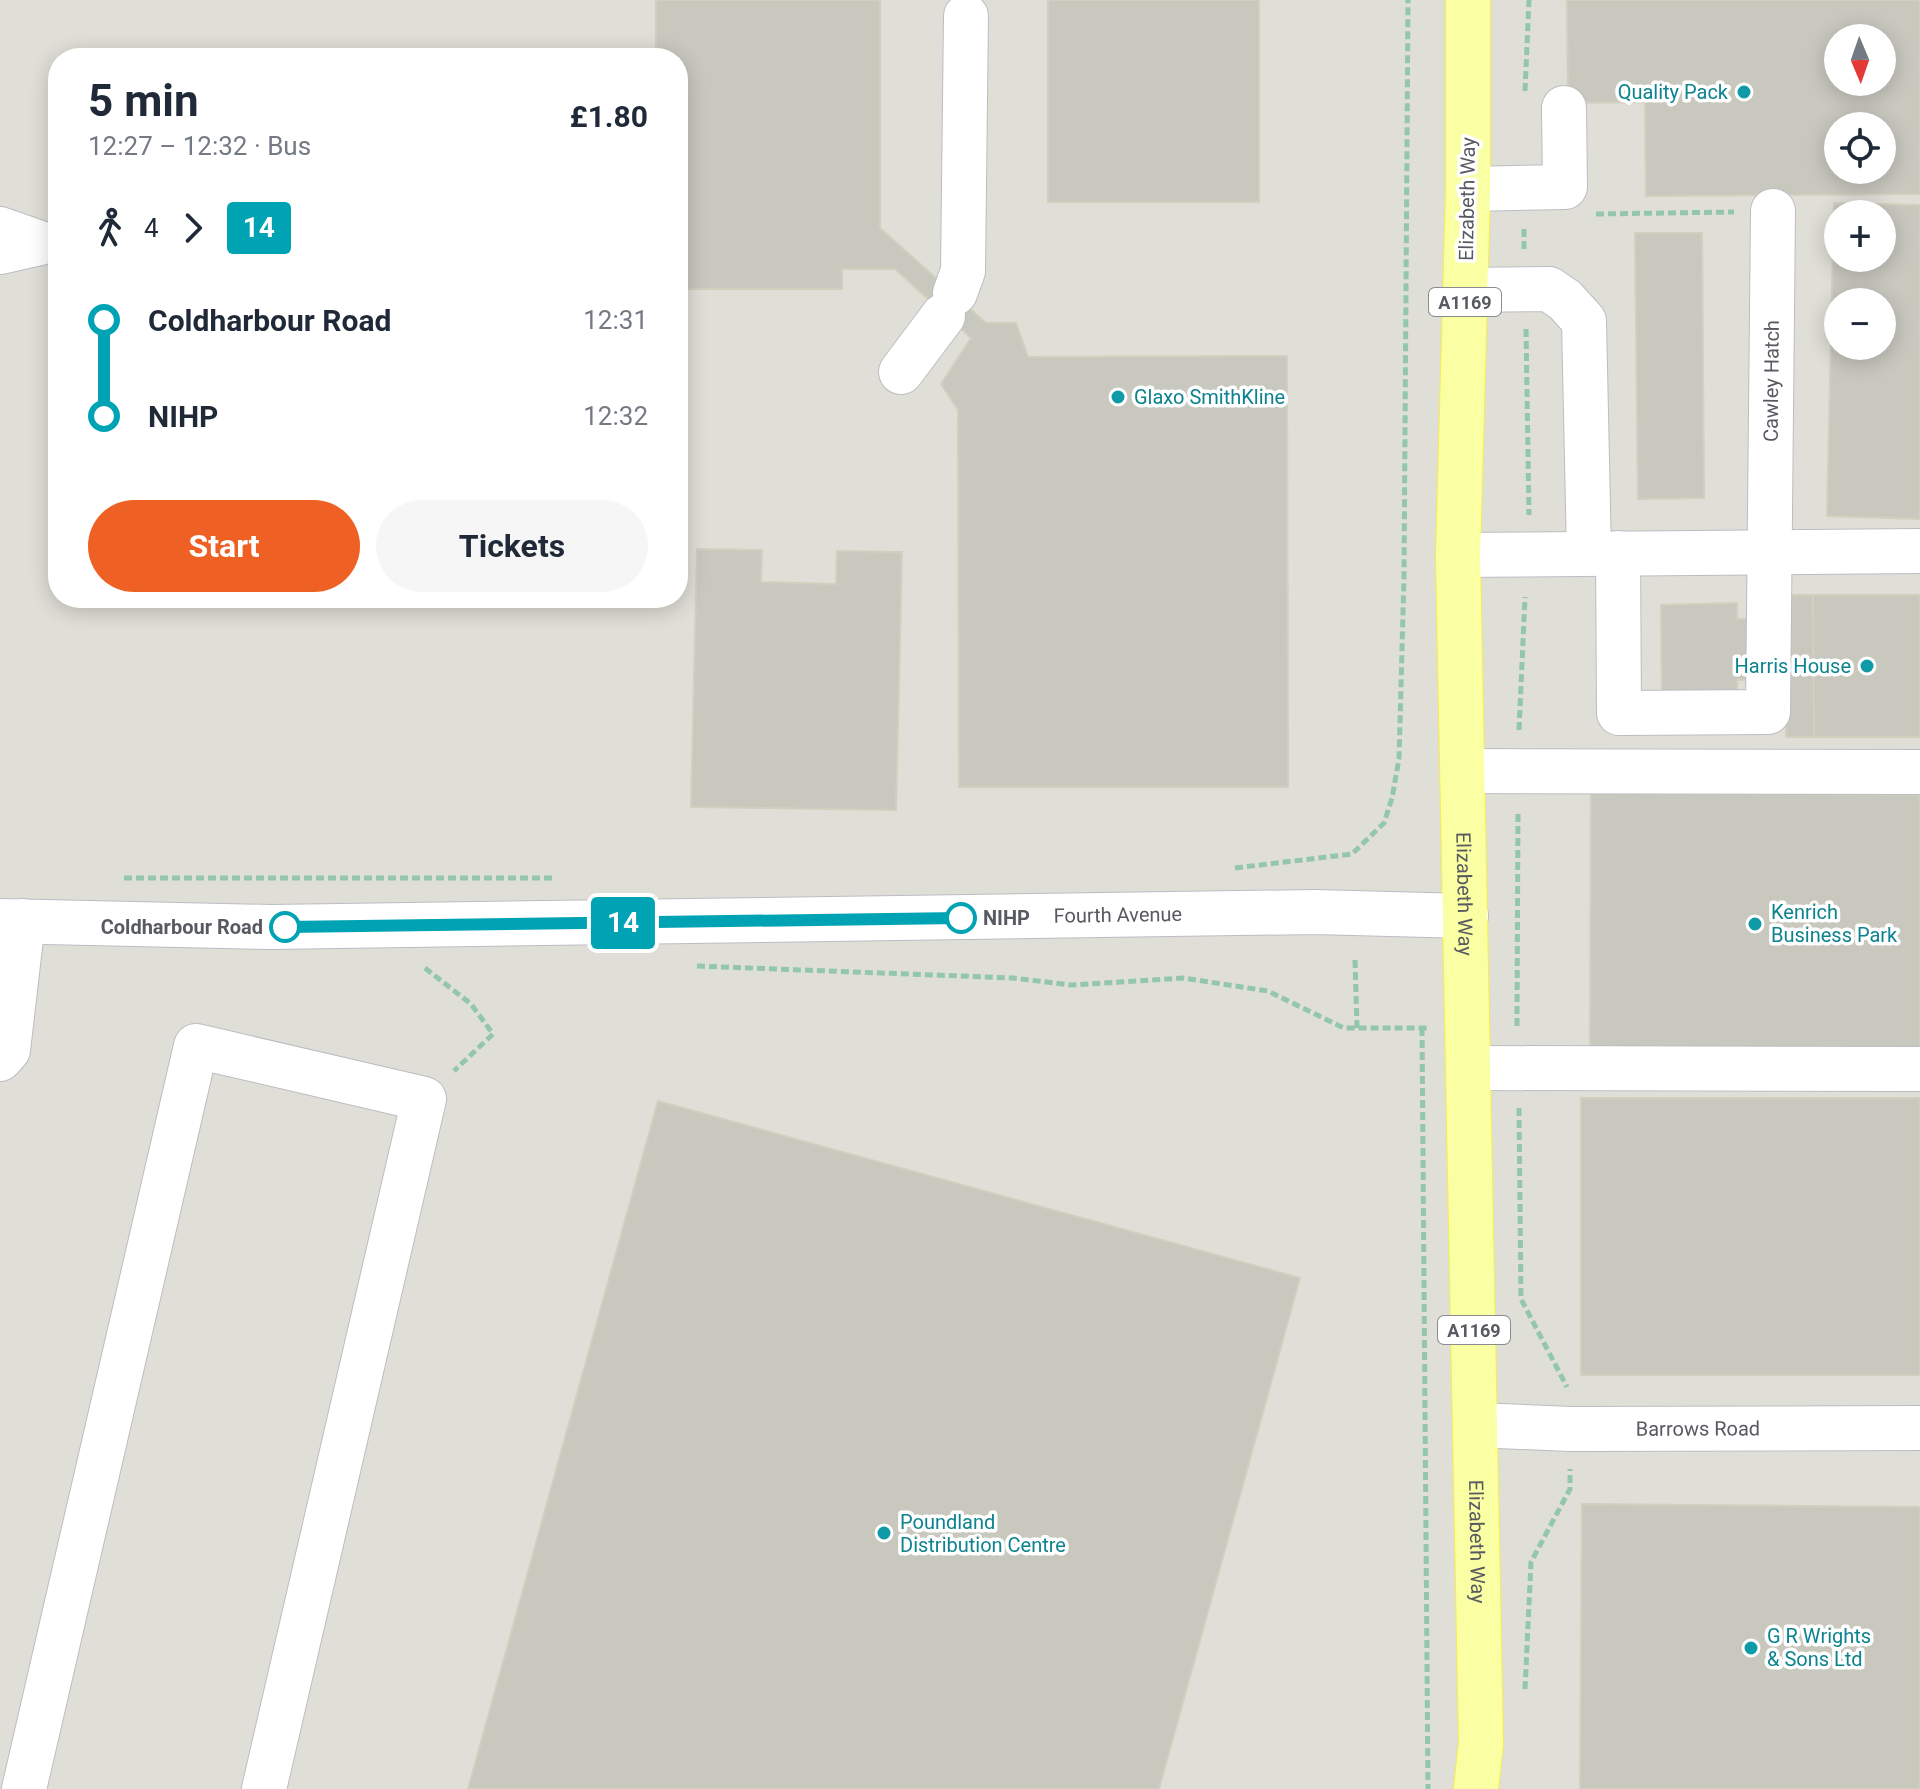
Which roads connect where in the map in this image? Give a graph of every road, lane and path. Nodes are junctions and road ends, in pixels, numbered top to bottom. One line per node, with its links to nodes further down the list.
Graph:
1 (1408, 0): 18 (path)
2 (1468, 0): 5 (main road, Elizabeth Way / A1169)
3 (966, 16): 11 (street)
4 (1564, 108): 5 (street)
5 (1468, 189): 10 (main road, Elizabeth Way / A1169)
6 (1773, 211): 7 (path); 13 (street, Cawley Hatch)
7 (1586, 214)
8 (0, 229): 9 (street)
9 (0, 252)
10 (1465, 290): 14 (street); 15 (main road, Elizabeth Way / A1169)
11 (901, 372)
12 (1920, 551): 13 (street)
13 (1768, 552): 14 (street); 14 (street, Cawley Hatch)
14 (1604, 553): 15 (street)
15 (1458, 555): 16 (main road, Elizabeth Way / A1169)
16 (1463, 771): 17 (street); 21 (main road, Elizabeth Way / A1169)
17 (1920, 772)
18 (1226, 870)
19 (567, 878): 20 (path)
20 (110, 879)
21 (1466, 916): 22 (street, Fourth Avenue); 28 (main road, Elizabeth Way / A1169)
22 (12, 921): 27 (street)
23 (1355, 960): 26 (path)
24 (429, 964): 30 (path)
25 (690, 966): 26 (path)
26 (1357, 1028): 35 (path)
27 (0, 1059)
28 (1469, 1068): 29 (street); 31 (main road, Elizabeth Way / A1169)
29 (1920, 1069)
30 (424, 1099): 33 (street); 34 (street)
31 (1476, 1425): 32 (street, Barrows Road); 36 (main road, Elizabeth Way / A1169)
32 (1920, 1428)
33 (24, 1789)
34 (264, 1789)
35 (1428, 1789)
36 (1476, 1789)

